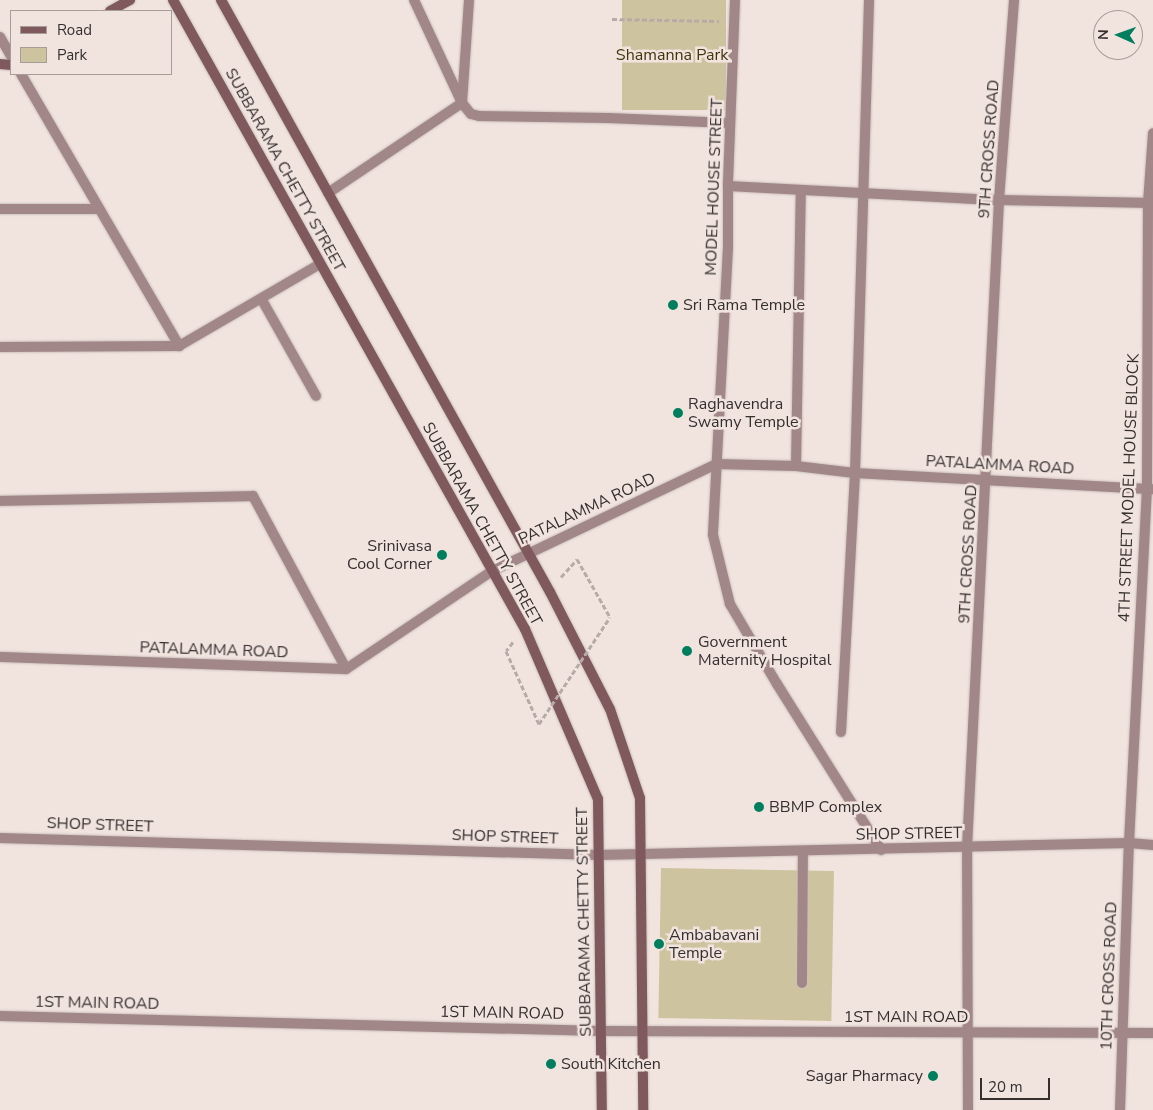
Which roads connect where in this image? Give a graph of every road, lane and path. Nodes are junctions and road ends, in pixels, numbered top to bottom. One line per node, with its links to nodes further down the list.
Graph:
1 (130, 0): 9 (main road)
2 (173, 0): 26 (main road, SUBBARAMA CHETTY STREET)
3 (221, 0): 20 (main road, SUBBARAMA CHETTY STREET)
4 (414, 0): 15 (street)
5 (469, 0): 15 (street)
6 (735, 0): 11 (street, MODEL HOUSE STREET)
7 (869, 0): 21 (street)
8 (1014, 0): 22 (street, 9TH CROSS ROAD)
9 (112, 10)
10 (612, 19): 11 (path)
11 (734, 22): 16 (street, MODEL HOUSE STREET)
12 (0, 37): 13 (street)
13 (10, 54)
14 (22, 75): 25 (street)
15 (462, 103): 16 (street); 20 (street)
16 (730, 123): 18 (street, MODEL HOUSE STREET)
17 (1153, 133): 23 (street, 4TH STREET MODEL HOUSE BLOCK)
18 (728, 186): 19 (street); 31 (street, MODEL HOUSE STREET)
19 (802, 190): 21 (street); 32 (street)
20 (328, 193): 37 (main road, SUBBARAMA CHETTY STREET)
21 (862, 193): 22 (street); 33 (street)
22 (999, 200): 23 (street); 34 (street, 9TH CROSS ROAD)
23 (1151, 203): 35 (street, 4TH STREET MODEL HOUSE BLOCK)
24 (0, 209): 25 (street)
25 (100, 209): 28 (street)
26 (320, 264): 27 (street); 38 (main road, SUBBARAMA CHETTY STREET)
27 (262, 300): 28 (street); 30 (street)
28 (179, 346): 29 (street)
29 (0, 347)
30 (316, 396)
31 (716, 464): 32 (street, PATALAMMA ROAD); 37 (street, PATALAMMA ROAD); 48 (street, MODEL HOUSE STREET)
32 (796, 466): 33 (street, PATALAMMA ROAD)
33 (855, 473): 34 (street, PATALAMMA ROAD); 43 (street)
34 (987, 480): 35 (street, PATALAMMA ROAD); 47 (street, 9TH CROSS ROAD)
35 (1150, 488): 45 (street, 4TH STREET MODEL HOUSE BLOCK)
36 (0, 500): 42 (street)
37 (528, 552): 38 (street, PATALAMMA ROAD); 39 (main road, SUBBARAMA CHETTY STREET)
38 (492, 571): 42 (street, PATALAMMA ROAD); 51 (main road, SUBBARAMA CHETTY STREET)
39 (550, 592): 40 (path, bridge); 50 (main road, SUBBARAMA CHETTY STREET)
40 (506, 651)
41 (0, 657): 42 (street, PATALAMMA ROAD)
42 (346, 669)
43 (842, 732)
44 (0, 838): 51 (street, SHOP STREET)
45 (1129, 843): 46 (street, SHOP STREET); 47 (street, SHOP STREET); 56 (street, 10TH CROSS ROAD)
46 (1153, 845)
47 (967, 848): 48 (street, SHOP STREET); 57 (street, 9TH CROSS ROAD)
48 (881, 850): 49 (street, SHOP STREET)
49 (803, 851): 50 (street, SHOP STREET); 52 (street)
50 (641, 854): 51 (street, SHOP STREET); 55 (main road, SUBBARAMA CHETTY STREET)
51 (599, 855): 54 (main road, SUBBARAMA CHETTY STREET)
52 (802, 983)
53 (0, 1016): 54 (street, 1ST MAIN ROAD)
54 (601, 1031): 55 (street, 1ST MAIN ROAD); 59 (main road, SUBBARAMA CHETTY STREET)
55 (642, 1031): 57 (street, 1ST MAIN ROAD); 60 (main road, SUBBARAMA CHETTY STREET)
56 (1122, 1032): 57 (street, 1ST MAIN ROAD); 58 (street, 1ST MAIN ROAD); 62 (street, 10TH CROSS ROAD)
57 (968, 1033): 61 (street, 9TH CROSS ROAD)
58 (1153, 1033)
59 (602, 1110)
60 (643, 1110)
61 (968, 1110)
62 (1120, 1110)

